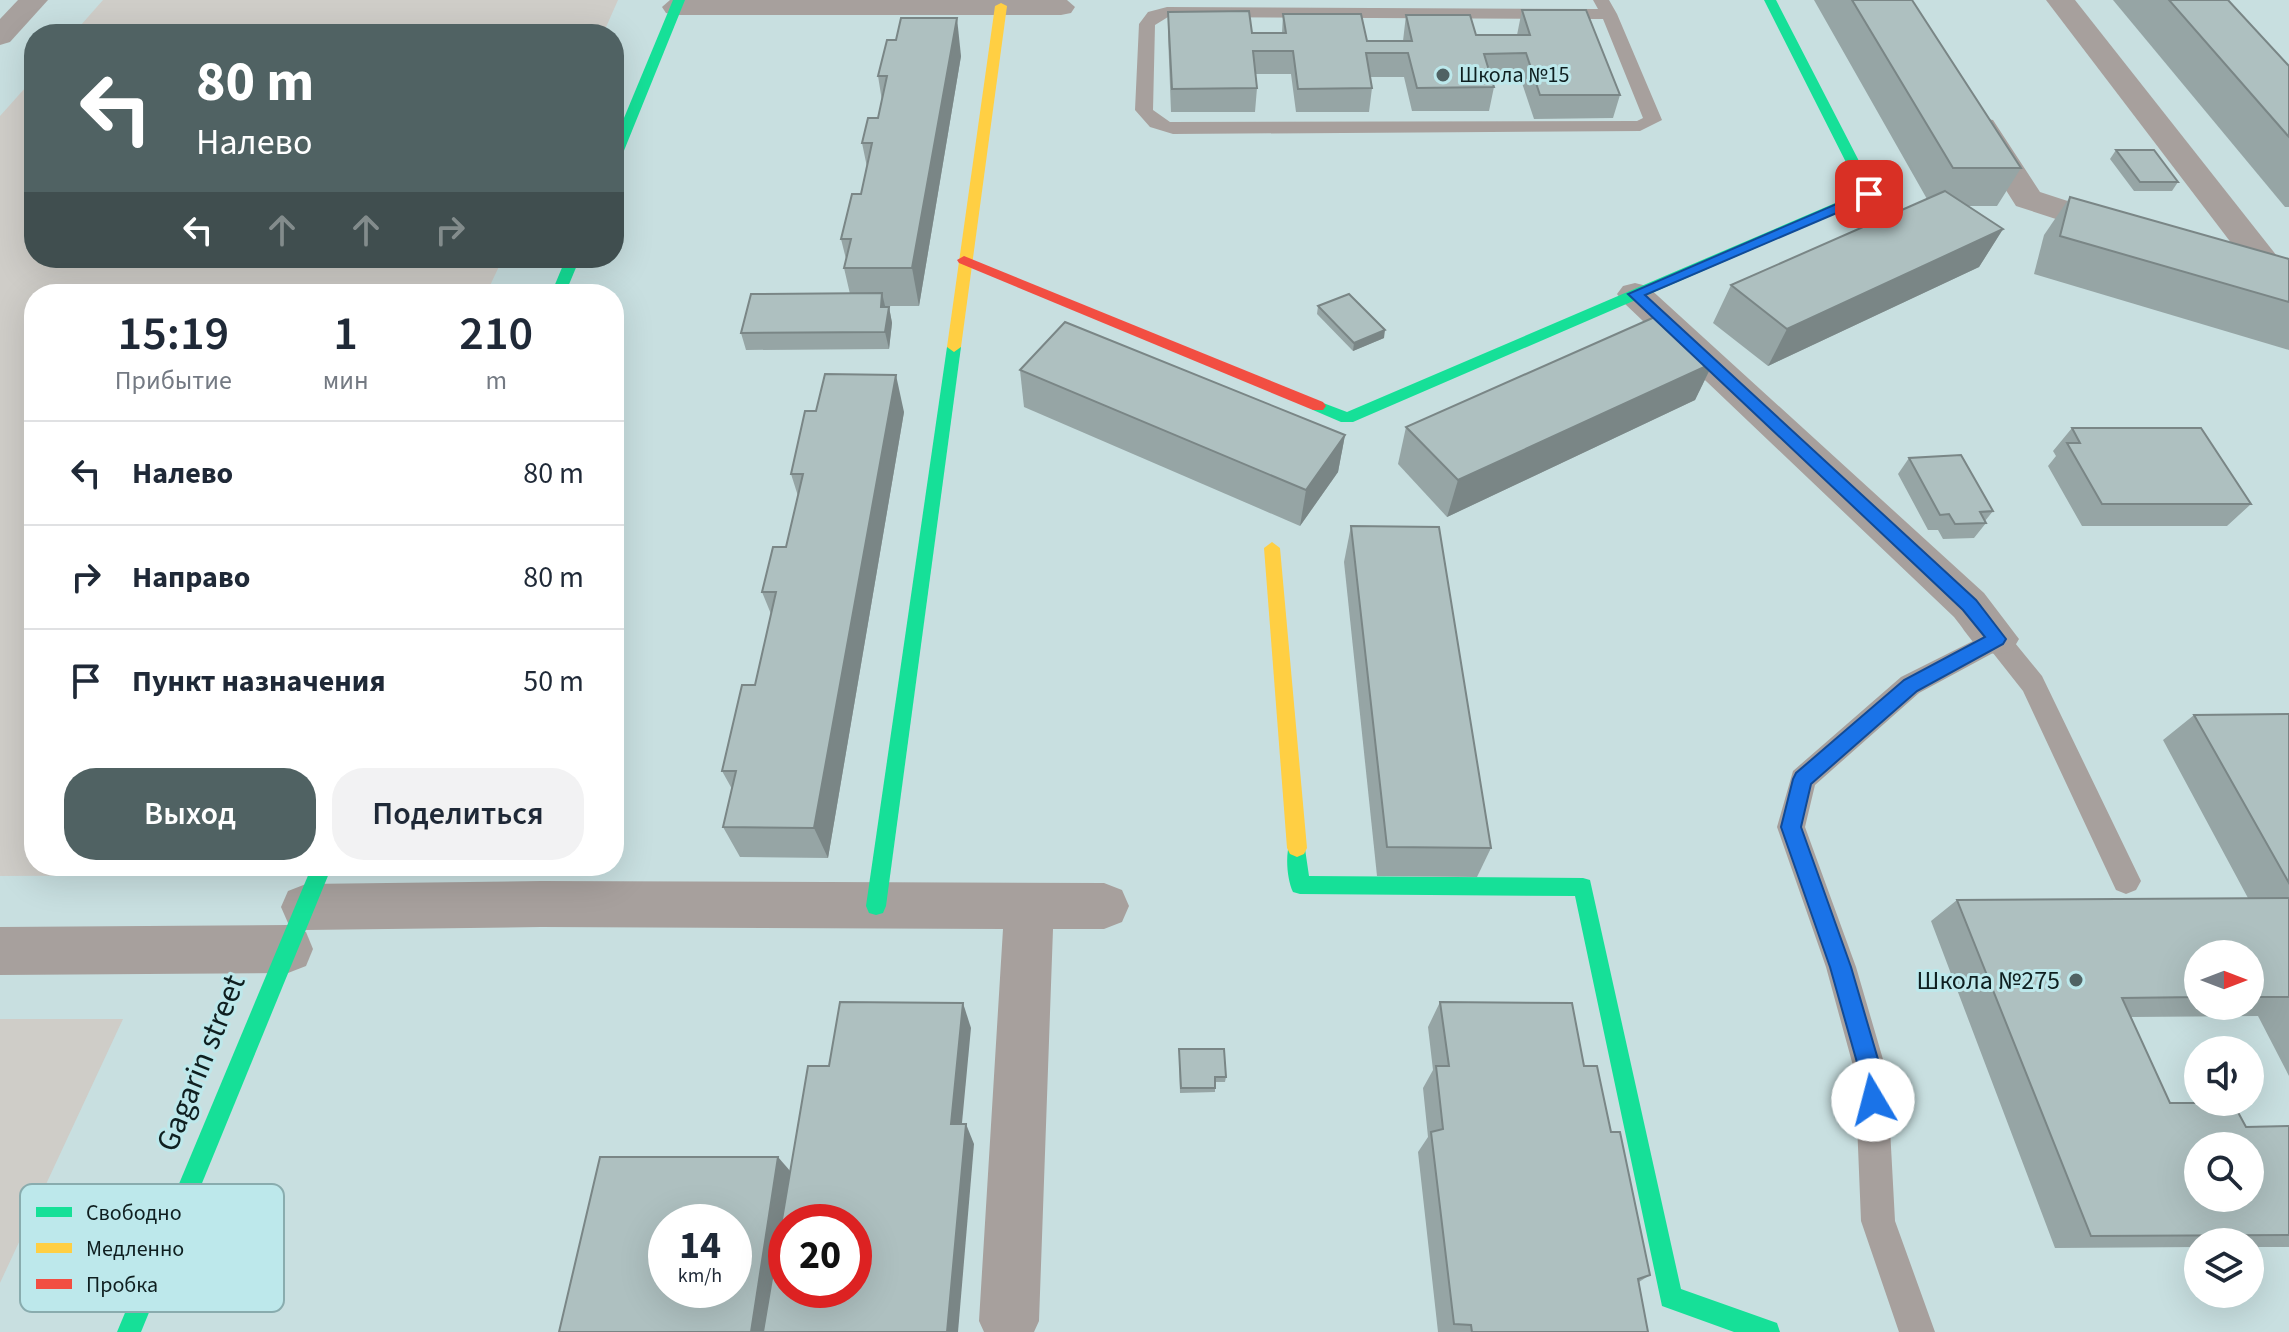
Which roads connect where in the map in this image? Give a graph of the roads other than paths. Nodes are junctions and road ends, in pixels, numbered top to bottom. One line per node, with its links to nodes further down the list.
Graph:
1 (34, 0): 8 (street)
2 (1770, 0): 15 (street)
3 (2060, 0): 14 (street)
4 (677, 3): 5 (street); 10 (street)
5 (1001, 6): 6 (street); 12 (street)
6 (1061, 7)
7 (1605, 7): 7 (lane)
8 (0, 36)
9 (1969, 106): 11 (street)
10 (624, 133)
11 (2145, 236)
12 (964, 260): 15 (street); 19 (street)
13 (2232, 264): 14 (street)
14 (2282, 280)
15 (1635, 294): 17 (street)
16 (1272, 548): 28 (street)
17 (1997, 639): 18 (lane); 29 (lane)
18 (2126, 881)
19 (876, 906): 21 (street); 22 (street)
20 (1104, 906): 22 (street)
21 (305, 907): 23 (street); 24 (street, Gagarin street)
22 (1029, 908): 26 (street)
23 (0, 951)
24 (190, 1184)
25 (137, 1312): 27 (street, Gagarin street)
26 (1009, 1321)
27 (129, 1332)
28 (1768, 1332)
29 (1917, 1332)

